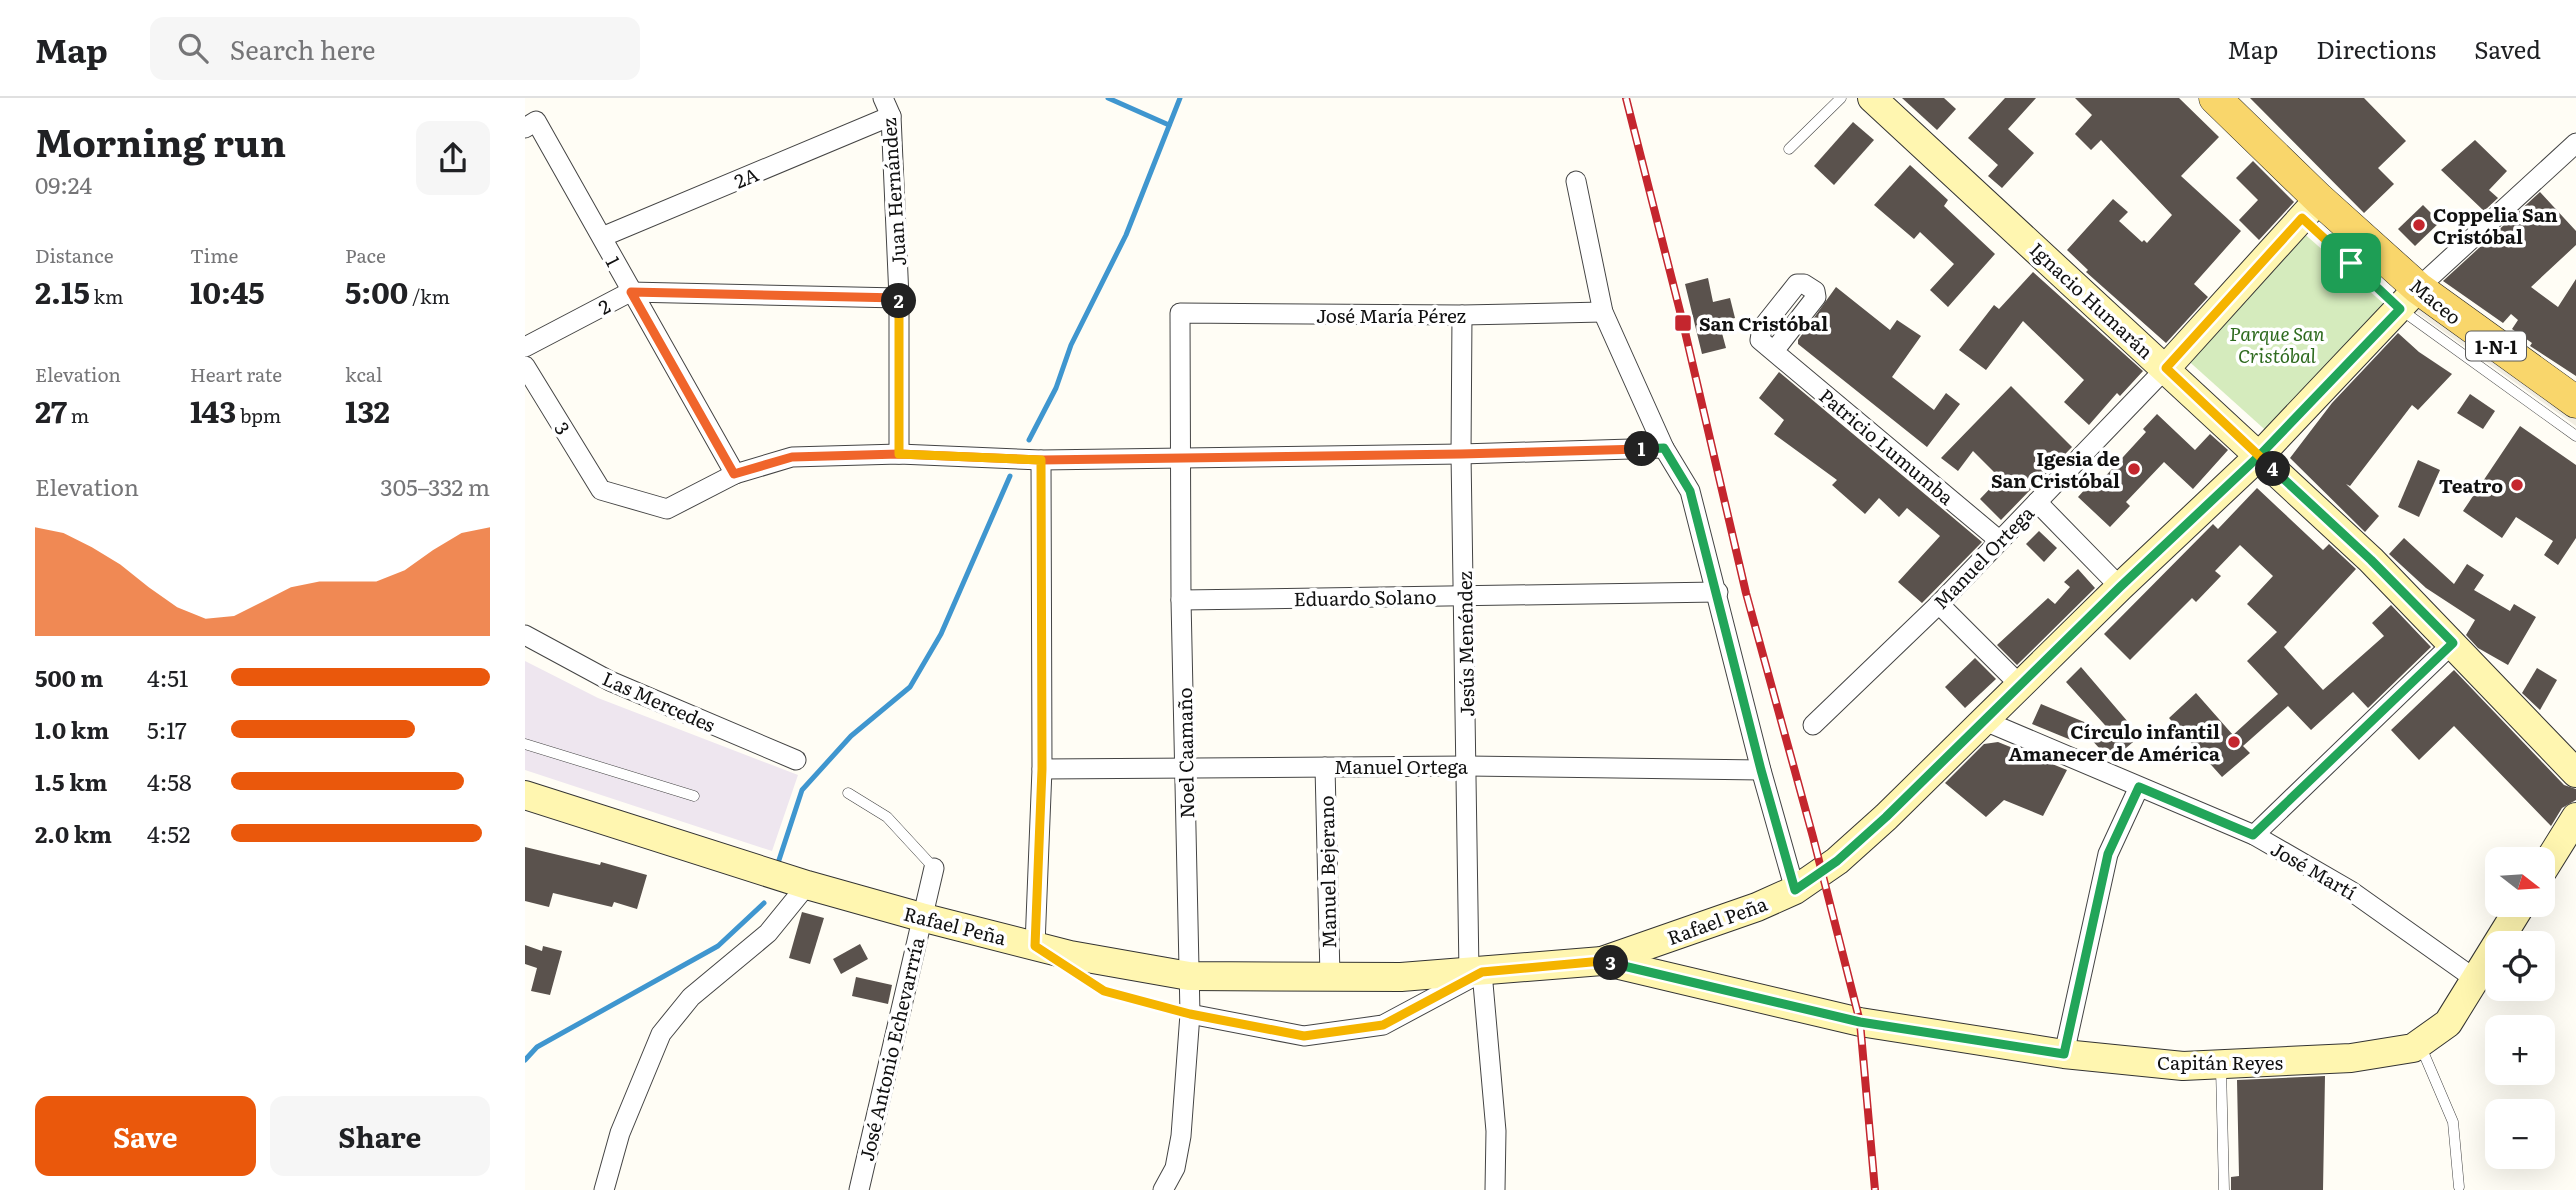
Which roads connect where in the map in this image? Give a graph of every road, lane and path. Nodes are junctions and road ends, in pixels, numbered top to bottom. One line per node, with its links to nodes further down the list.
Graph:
1 (1841, 98): 7 (lane)
2 (1872, 98): 20 (street, Ignacio Humarán)
3 (2215, 98): 9 (main road, Maceo / 1-N-1)
4 (887, 107): 10 (street, 2A); 12 (street, Juan Hernández)
5 (531, 124): 10 (street, 1)
6 (2576, 143): 13 (street, Rafael Peña)
7 (1789, 149)
8 (1576, 181): 14 (street)
9 (2311, 208): 13 (main road, Maceo / 1-N-1); 20 (street, Manuel Ortega)
10 (602, 237): 11 (street, 1)
11 (631, 292): 12 (street, 2); 17 (street, 2); 29 (street, 1)
12 (899, 298): 24 (street, Juan Hernández)
13 (2409, 299): 21 (main road, Maceo / 1-N-1); 22 (lane); 26 (street, Rafael Peña)
14 (1603, 312): 16 (street, José María Pérez); 23 (street)
15 (1180, 313): 16 (street, José María Pérez); 27 (street, Noel Caamaño)
16 (1462, 315): 25 (street, Jesús Menéndez)
17 (525, 347)
18 (1774, 351): 31 (street, Patricio Lumumba)
19 (525, 366): 29 (street, 3)
20 (2166, 368): 26 (street, Ignacio Humarán); 30 (street, Manuel Ortega)
21 (2576, 402)
22 (2576, 436)
23 (1664, 448): 25 (street); 33 (street)
24 (899, 454): 28 (street); 29 (street)
25 (1461, 454): 27 (street); 34 (street, Jesús Menéndez)
26 (2259, 456): 32 (street, Rafael Peña); 38 (street, Ignacio Humarán)
27 (1179, 457): 28 (street); 35 (street, Noel Caamaño)
28 (1041, 460): 47 (street)
29 (734, 474)
30 (2037, 502): 31 (street, Manuel Ortega); 32 (street)
31 (2000, 541): 36 (street, Manuel Ortega)
32 (2120, 587): 39 (street, Rafael Peña)
33 (1718, 592): 34 (street, Eduardo Solano); 48 (street)
34 (1465, 596): 35 (street, Eduardo Solano); 44 (street, Jesús Menéndez)
35 (1181, 600): 46 (street, Noel Caamaño)
36 (1939, 604): 39 (street); 41 (street, Manuel Ortega)
37 (525, 635): 43 (street, Las Mercedes)
38 (2453, 643): 49 (street, Ignacio Humarán); 55 (street)
39 (2021, 687): 40 (street, Rafael Peña)
40 (1985, 721): 50 (street, José Martí); 59 (street, Rafael Peña)
41 (1813, 725)
42 (525, 744): 53 (lane)
43 (796, 760)
44 (1467, 766): 45 (street, Manuel Ortega); 48 (street, Manuel Ortega); 64 (street, Jesús Menéndez)
45 (1325, 767): 46 (street, Manuel Ortega); 66 (street, Manuel Bejerano)
46 (1185, 768): 47 (street, Manuel Ortega); 65 (street, Noel Caamaño)
47 (1042, 769): 62 (street)
48 (1761, 770): 59 (street)
49 (2576, 773)
50 (2139, 787): 55 (street, José Martí); 70 (street)
51 (848, 793): 57 (lane)
52 (525, 795): 58 (street, Rafael Peña)
53 (694, 796)
54 (2576, 817): 56 (street)
55 (2253, 835): 67 (street, José Martí)
56 (2555, 851)
57 (934, 868): 60 (street, José Antonio Echevarrría)
58 (807, 885): 60 (street, Rafael Peña); 73 (street)
59 (1795, 890): 63 (street, Rafael Peña)
60 (921, 917): 62 (street, Rafael Peña); 74 (street, José Antonio Echevarrría)
61 (2514, 917): 67 (street, Capitán Reyes)
62 (1035, 946): 65 (street, Rafael Peña); 68 (lane)
63 (1602, 961): 64 (street, Rafael Peña); 70 (street, Capitán Reyes)
64 (1476, 972): 66 (street, Rafael Peña); 68 (street, Rafael Peña); 76 (street, Jesús Menéndez)
65 (1189, 976): 66 (street, Rafael Peña); 68 (street, Noel Caamaño)
66 (1330, 977)
67 (2475, 979): 69 (street, Capitán Reyes)
68 (1190, 1014): 75 (street, Noel Caamaño)
69 (2420, 1043): 71 (street, Capitán Reyes); 72 (lane)
70 (2064, 1054): 71 (street, Capitán Reyes)
71 (2221, 1064): 77 (lane)
72 (2459, 1188)
73 (604, 1190)
74 (859, 1190)
75 (1163, 1190)
76 (1495, 1190)
77 (2224, 1190)

